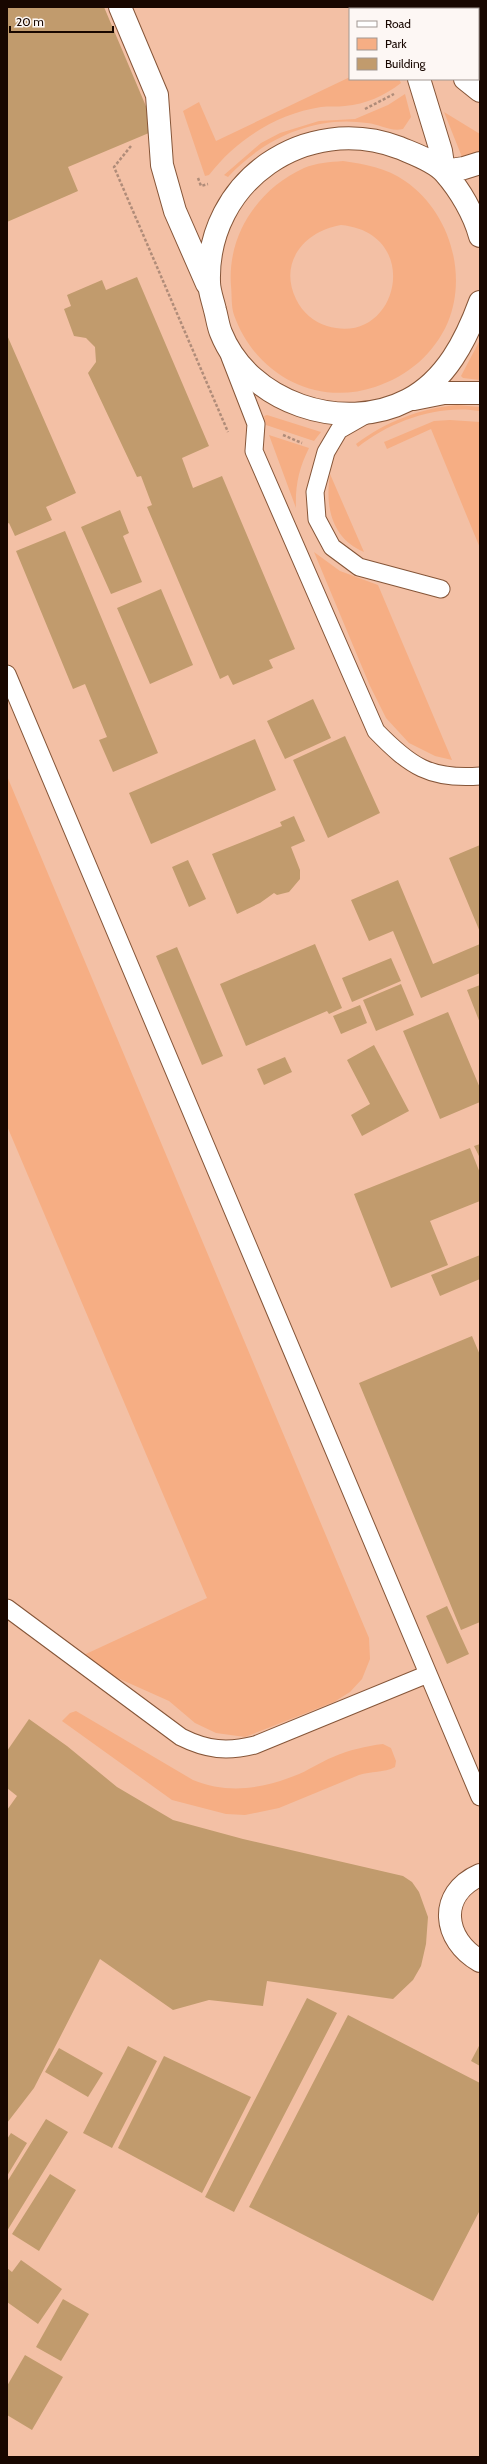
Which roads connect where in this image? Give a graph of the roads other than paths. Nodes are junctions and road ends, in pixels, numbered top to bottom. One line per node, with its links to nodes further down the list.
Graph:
1 (120, 7): 8 (street)
2 (466, 80): 4 (street)
3 (410, 84): 6 (street)
4 (480, 90)
5 (480, 163): 6 (street)
6 (444, 171): 7 (street); 8 (street)
7 (480, 236)
8 (211, 293): 10 (street)
9 (480, 302): 12 (street)
10 (221, 333): 13 (street); 16 (lane)
11 (480, 393): 12 (street)
12 (408, 400): 13 (street)
13 (371, 412): 14 (lane)
14 (441, 589)
15 (7, 674): 20 (lane)
16 (480, 776)
17 (7, 1608): 19 (lane)
18 (7, 1620): 19 (lane)
19 (28, 1624): 20 (lane)
20 (428, 1674): 21 (lane)
21 (480, 1797)
22 (480, 1875): 23 (street)
23 (480, 1961)

